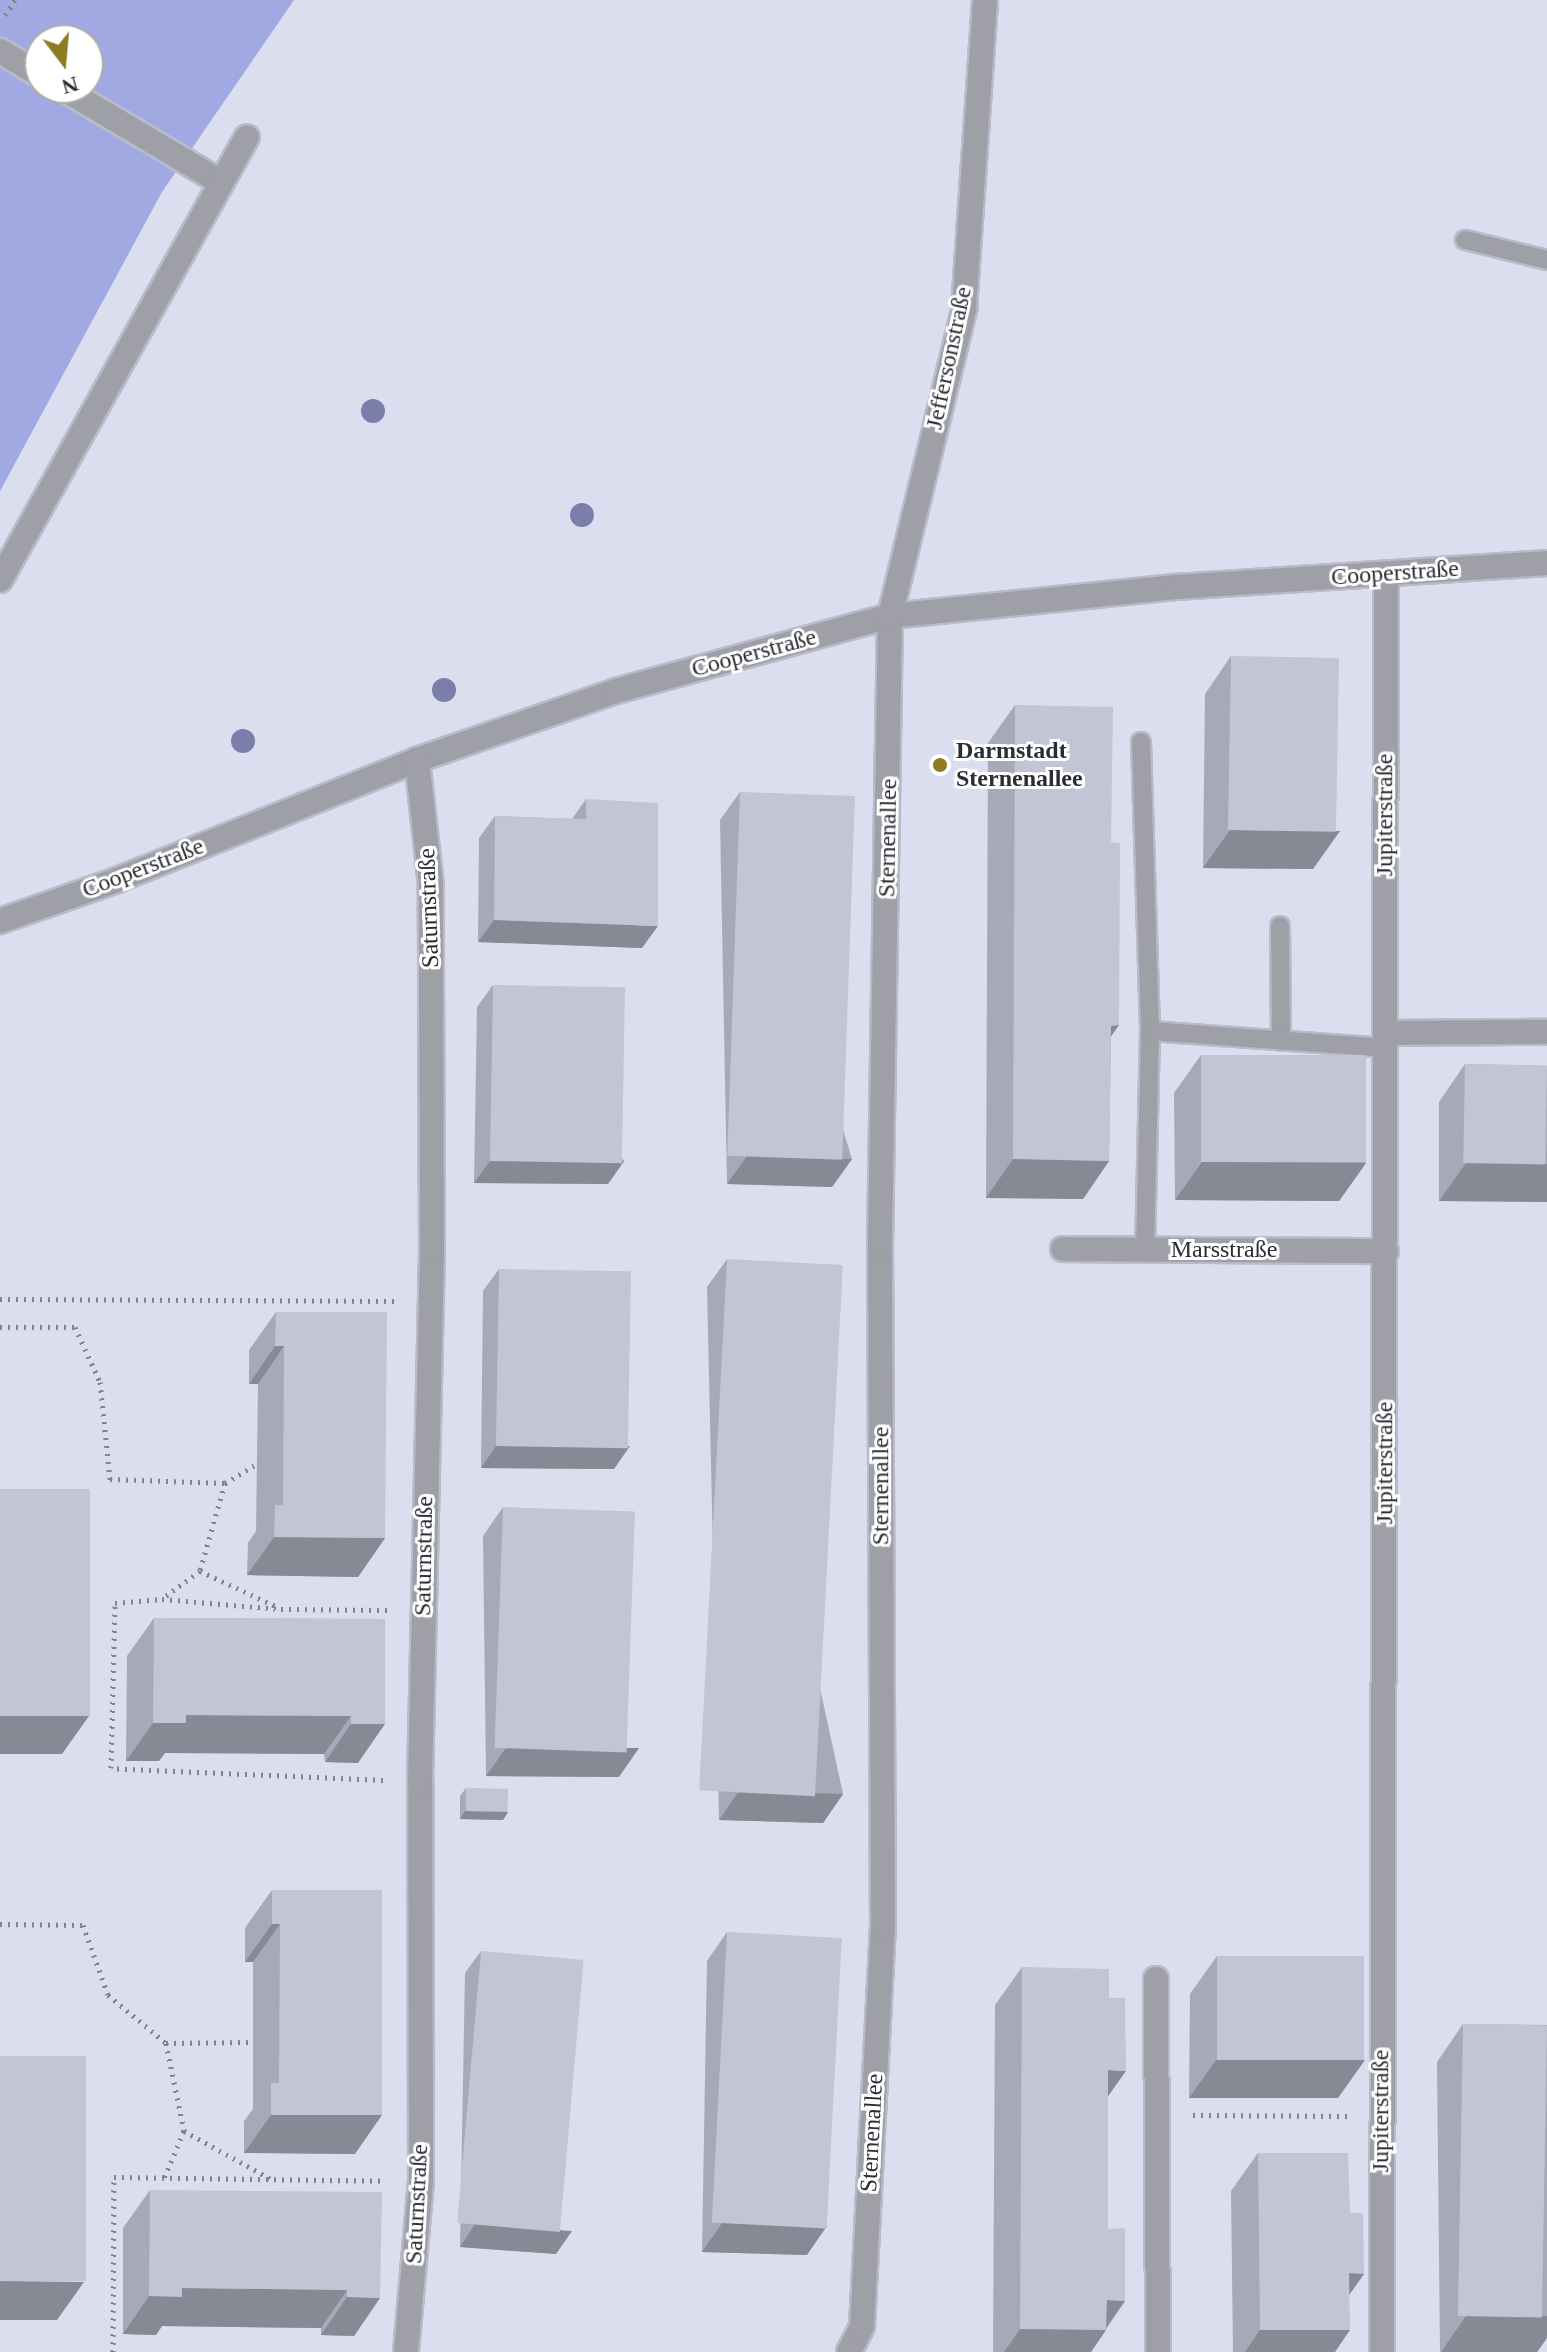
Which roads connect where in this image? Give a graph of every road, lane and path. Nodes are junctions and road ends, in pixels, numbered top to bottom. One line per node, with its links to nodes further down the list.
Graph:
1 (15, 0): 3 (path)
2 (985, 0): 14 (street, Jeffersonstraße)
3 (0, 22)
4 (0, 51): 5 (street)
5 (24, 65)
6 (89, 104): 8 (street)
7 (247, 137): 8 (street)
8 (220, 182): 13 (street)
9 (1465, 240): 10 (lane)
10 (1547, 260)
11 (1547, 563): 12 (street, Cooperstraße)
12 (1386, 574): 14 (street, Cooperstraße); 22 (street, Jupiterstraße)
13 (0, 580)
14 (890, 616): 16 (street, Cooperstraße); 48 (street, Sternenallee)
15 (1141, 742): 19 (lane)
16 (417, 760): 17 (street, Cooperstraße); 27 (street, Saturnstraße)
17 (0, 921)
18 (1280, 926): 21 (lane)
19 (1150, 1031): 21 (lane); 24 (lane)
20 (1547, 1032): 22 (street)
21 (1281, 1041): 22 (lane)
22 (1385, 1041): 25 (street, Jupiterstraße)
23 (1063, 1249): 24 (street, Marsstraße)
24 (1145, 1250): 25 (street, Marsstraße)
25 (1386, 1251): 41 (street, Jupiterstraße)
26 (0, 1299): 27 (path)
27 (429, 1301): 35 (street, Saturnstraße)
28 (0, 1327): 30 (path)
29 (257, 1464): 30 (path)
30 (225, 1483): 31 (path)
31 (200, 1571): 32 (path); 33 (path)
32 (162, 1599): 33 (path); 35 (path)
33 (281, 1609): 34 (path)
34 (400, 1610)
35 (420, 1781): 45 (street, Saturnstraße)
36 (0, 1924): 39 (path)
37 (1156, 1979): 40 (street)
38 (253, 2042): 39 (path)
39 (166, 2043): 42 (path)
40 (1155, 2114): 41 (path); 49 (street)
41 (1380, 2117): 50 (street, Jupiterstraße)
42 (184, 2131): 43 (path); 44 (path)
43 (164, 2178): 44 (path); 46 (path)
44 (271, 2179): 45 (path)
45 (421, 2182): 47 (street, Saturnstraße)
46 (113, 2352)
47 (406, 2352)
48 (849, 2352)
49 (1158, 2352)
50 (1382, 2352)

